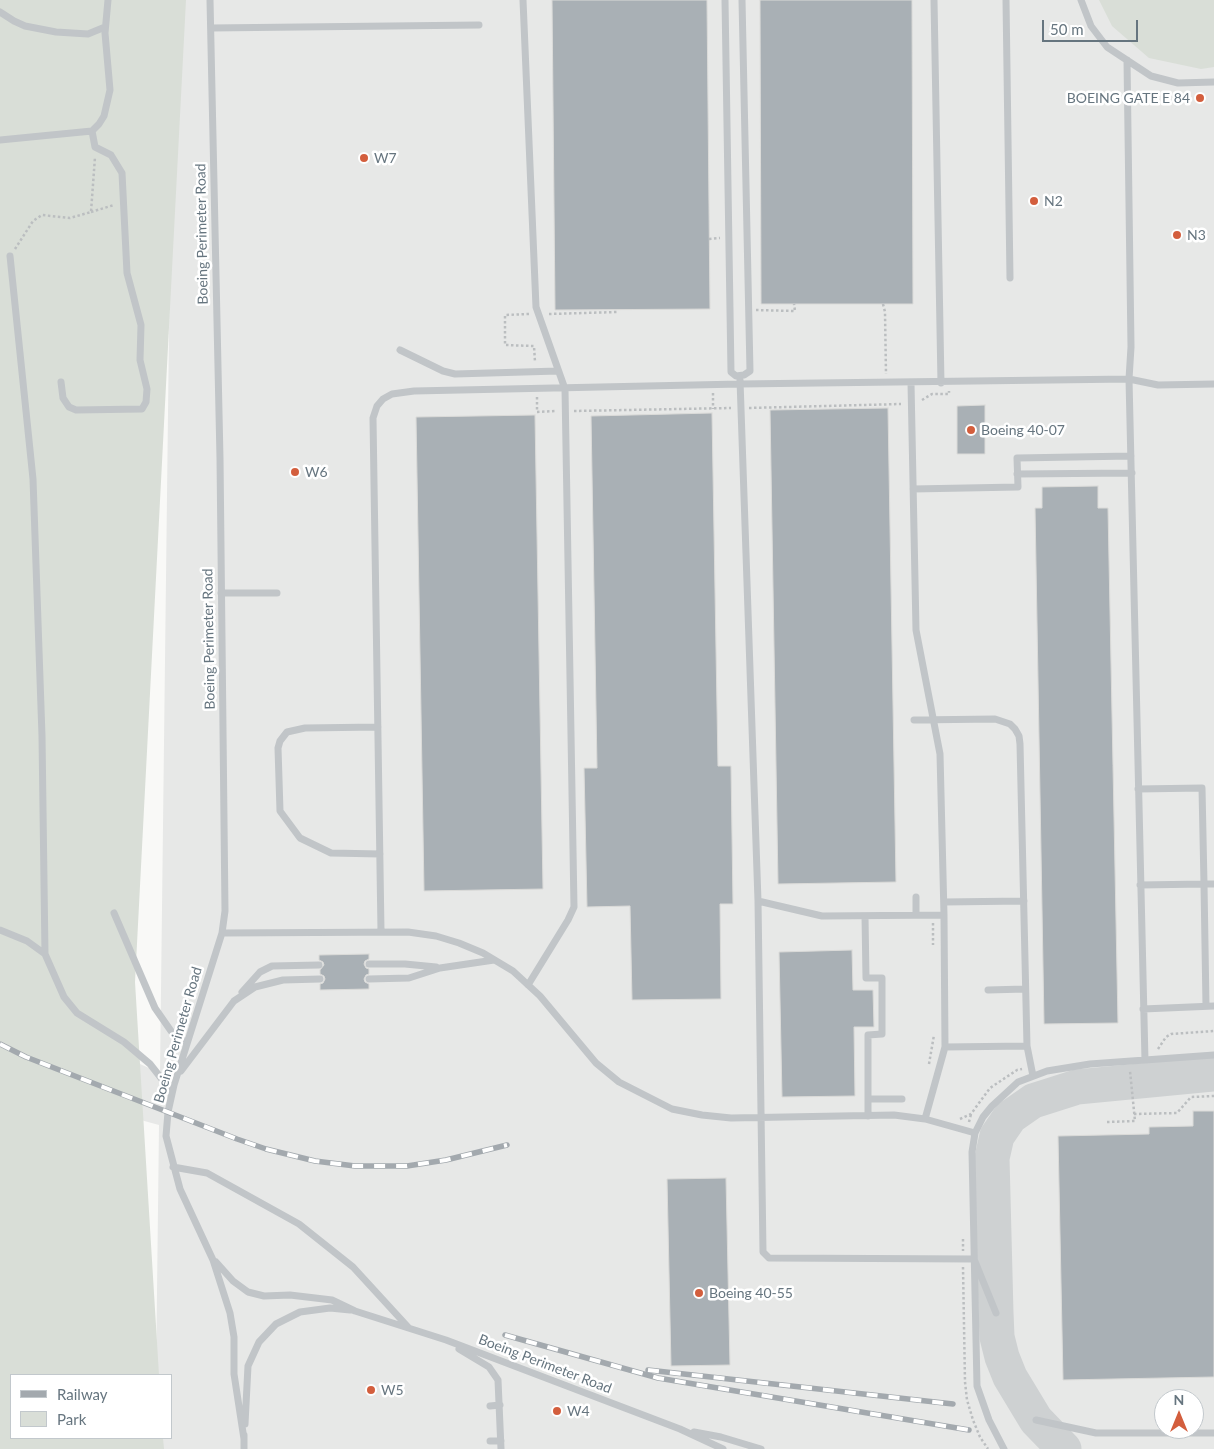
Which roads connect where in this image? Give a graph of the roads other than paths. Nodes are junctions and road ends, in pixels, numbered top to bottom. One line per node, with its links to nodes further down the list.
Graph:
1 (108, 0): 11 (lane)
2 (210, 0): 12 (lane, Boeing Perimeter Road)
3 (523, 0): 20 (lane)
4 (725, 0): 21 (lane)
5 (742, 0): 21 (lane)
6 (934, 0): 25 (lane)
7 (1006, 0): 18 (lane)
8 (1081, 0): 13 (lane)
9 (0, 12): 11 (lane)
10 (479, 25): 12 (lane)
11 (105, 27): 15 (lane)
12 (211, 28): 34 (lane, Boeing Perimeter Road)
13 (1127, 60): 14 (lane); 22 (lane)
14 (1214, 82)
15 (92, 131): 16 (lane); 23 (lane)
16 (0, 140)
17 (10, 256): 54 (lane)
18 (1010, 278)
19 (400, 350): 20 (lane)
20 (558, 371): 28 (lane)
21 (740, 376): 26 (lane)
22 (1129, 379): 25 (lane); 27 (lane); 29 (lane)
23 (62, 382)
24 (912, 383): 25 (lane); 26 (lane); 32 (lane)
25 (941, 383)
26 (740, 384): 28 (lane); 44 (lane)
27 (1214, 384)
28 (565, 389): 37 (lane); 61 (lane)
29 (1131, 456): 30 (lane); 31 (lane)
30 (1132, 473): 31 (lane); 38 (lane)
31 (1017, 474): 32 (lane)
32 (913, 489): 36 (lane)
33 (277, 592): 34 (lane)
34 (221, 593): 53 (lane, Boeing Perimeter Road)
35 (914, 720): 36 (lane)
36 (934, 720): 45 (lane); 46 (lane)
37 (378, 727): 39 (lane); 39 (lane)
38 (1138, 789): 40 (lane); 42 (lane)
39 (380, 854): 52 (lane)
40 (1204, 884): 41 (lane); 42 (lane); 65 (lane)
41 (1214, 884)
42 (1140, 885): 67 (lane)
43 (916, 897): 48 (lane)
44 (758, 901): 50 (lane); 79 (lane)
45 (1024, 901): 46 (lane); 62 (lane)
46 (944, 902): 49 (lane)
47 (114, 912): 68 (lane)
48 (916, 915): 49 (lane); 50 (lane)
49 (944, 915): 70 (lane)
50 (865, 916): 76 (lane)
51 (0, 930): 54 (lane)
52 (382, 931): 53 (lane); 55 (lane)
53 (222, 933): 68 (lane, Boeing Perimeter Road)
54 (45, 954): 75 (lane)
55 (495, 960): 58 (lane); 61 (lane)
56 (369, 964): 58 (lane)
57 (320, 965): 64 (lane)
58 (440, 968): 60 (lane)
59 (320, 979): 64 (lane)
60 (369, 979)
61 (528, 985): 79 (lane)
62 (1025, 989): 63 (lane); 69 (lane)
63 (988, 990)
64 (234, 1001): 73 (lane)
65 (1206, 1006): 66 (lane); 67 (lane)
66 (1214, 1006)
67 (1142, 1009): 72 (lane)
68 (187, 1043): 73 (lane, Boeing Perimeter Road)
69 (1027, 1046): 70 (lane); 74 (lane)
70 (945, 1048): 80 (lane)
71 (1214, 1055): 72 (lane)
72 (1145, 1060): 74 (lane)
73 (177, 1075): 75 (lane, Boeing Perimeter Road)
74 (1033, 1076): 81 (lane)
75 (172, 1092): 82 (lane, Boeing Perimeter Road)
76 (868, 1099): 77 (lane); 78 (lane)
77 (902, 1099)
78 (868, 1116): 79 (lane); 80 (lane)
79 (762, 1118): 83 (lane)
80 (925, 1119): 81 (lane)
81 (975, 1134): 83 (lane)
82 (174, 1167): 84 (lane, Boeing Perimeter Road); 87 (lane)
83 (974, 1259): 86 (lane); 100 (lane)
84 (213, 1260): 85 (lane, Boeing Perimeter Road); 94 (lane, Boeing Perimeter Road)
85 (355, 1311): 87 (lane, Boeing Perimeter Road); 94 (lane, Boeing Perimeter Road)
86 (996, 1313)
87 (409, 1328): 88 (lane, Boeing Perimeter Road)
88 (446, 1340): 89 (lane); 92 (lane, Boeing Perimeter Road)
89 (500, 1405): 90 (lane); 96 (lane)
90 (490, 1406)
91 (1036, 1420): 93 (lane)
92 (680, 1429): 98 (lane, Boeing Perimeter Road); 99 (lane)
93 (1214, 1433)
94 (244, 1439): 97 (lane, Boeing Perimeter Road)
95 (490, 1441): 96 (lane)
96 (501, 1445)
97 (244, 1449)
98 (723, 1449)
99 (761, 1449)
100 (1004, 1449)

